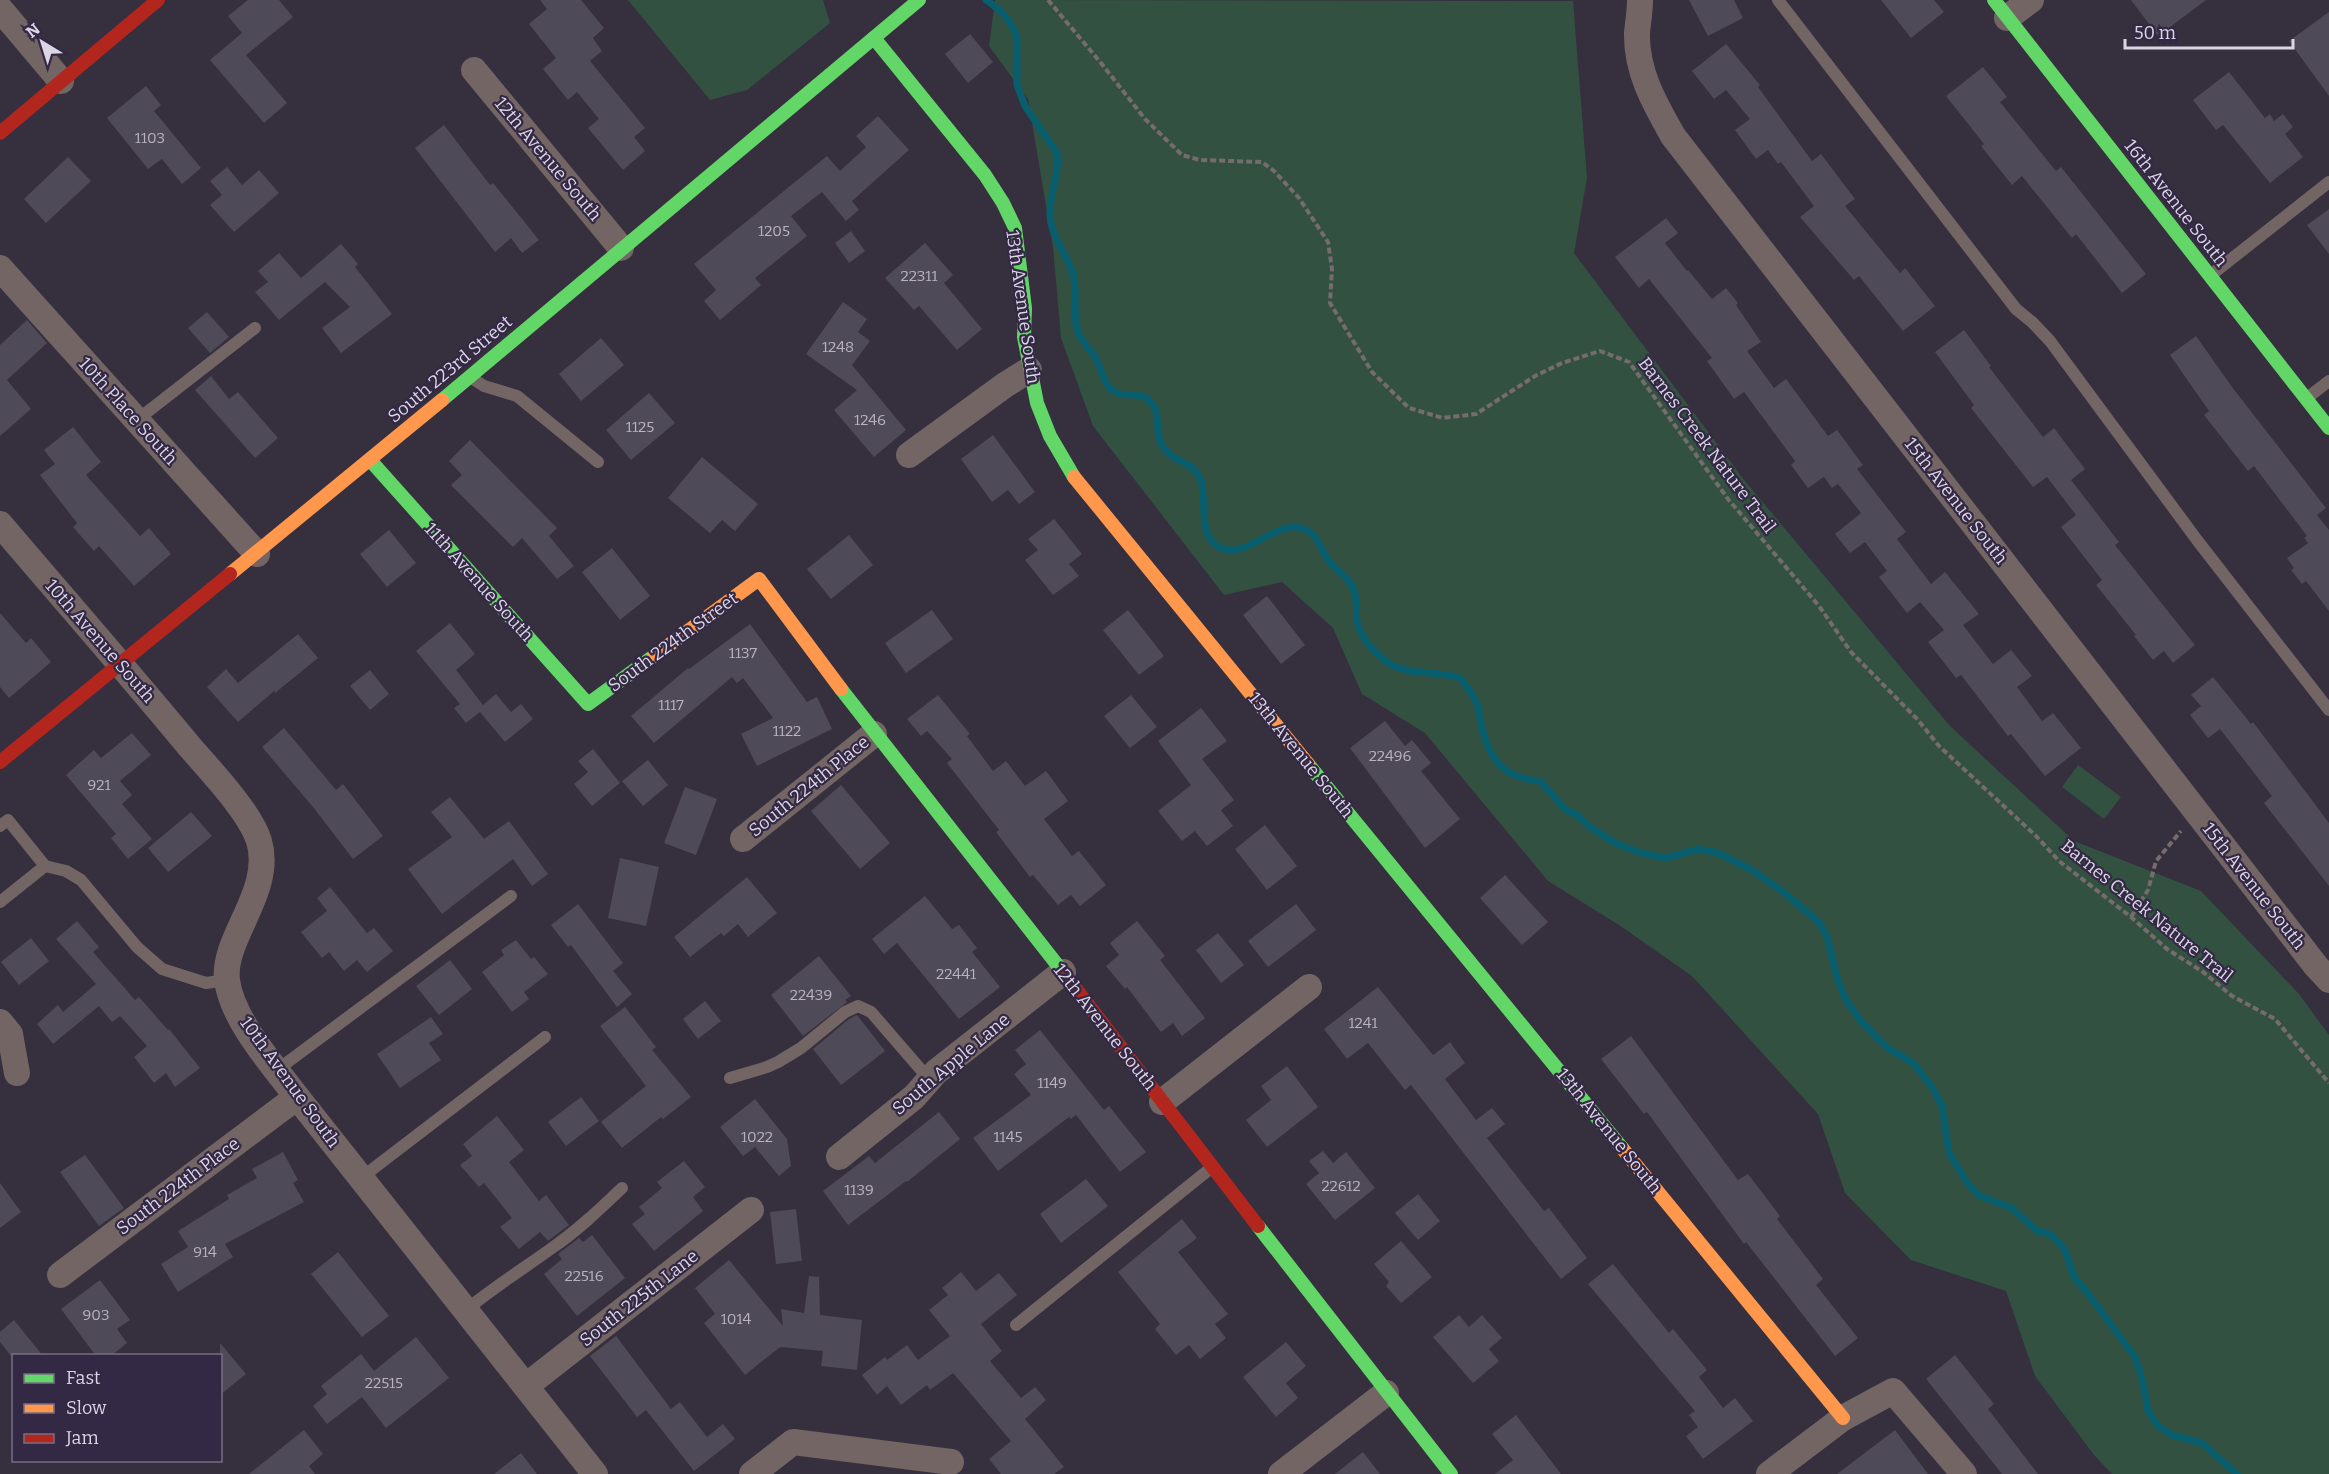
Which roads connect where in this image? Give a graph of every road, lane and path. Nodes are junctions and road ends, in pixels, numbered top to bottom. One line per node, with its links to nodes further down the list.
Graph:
1 (158, 0): 11 (street)
2 (919, 0): 9 (street, South 223rd Street)
3 (1048, 0): 41 (path, Barnes Creek Nature Trail)
4 (1640, 0): 35 (street, 15th Avenue South)
5 (1778, 0): 32 (lane)
6 (2031, 0): 8 (street)
7 (0, 9): 11 (street)
8 (2001, 9): 16 (street, 16th Avenue South)
9 (874, 38): 14 (street, South 223rd Street); 18 (street, 13th Avenue South)
10 (474, 70): 14 (street, 12th Avenue South)
11 (61, 81): 12 (street)
12 (0, 133)
13 (2329, 182): 16 (lane)
14 (621, 248): 19 (street, South 223rd Street)
15 (0, 268): 22 (street, 10th Place South)
16 (2210, 276): 21 (street, 16th Avenue South)
17 (255, 328): 22 (lane)
18 (1029, 370): 24 (street); 65 (street, 13th Avenue South)
19 (469, 377): 25 (street, South 223rd Street); 26 (lane)
20 (2329, 381): 21 (lane)
21 (2306, 399): 23 (street, 16th Avenue South)
22 (137, 420): 28 (street, 10th Place South)
23 (2329, 428)
24 (909, 455)
25 (370, 460): 28 (street, South 223rd Street); 31 (street, 11th Avenue South)
26 (598, 462)
27 (0, 524): 30 (street, 10th Avenue South)
28 (257, 554): 30 (street, South 223rd Street)
29 (759, 579): 31 (street, South 224th Street); 33 (street, 12th Avenue South)
30 (121, 664): 34 (street, South 223rd Street); 43 (street, 10th Avenue South)
31 (588, 704)
32 (2329, 710)
33 (874, 734): 37 (street, South 224th Place); 42 (street, 12th Avenue South)
34 (0, 762)
35 (2197, 812): 41 (path); 44 (street, 15th Avenue South)
36 (0, 826): 38 (lane)
37 (743, 839)
38 (45, 866): 40 (lane); 43 (lane)
39 (511, 896): 48 (lane)
40 (0, 902)
41 (2131, 917): 52 (path, Barnes Creek Nature Trail)
42 (1063, 972): 51 (street, South Apple Lane); 54 (street, 12th Avenue South)
43 (227, 980): 48 (street, 10th Avenue South)
44 (2329, 980)
45 (1309, 987): 54 (street)
46 (0, 1022): 49 (street)
47 (545, 1037): 57 (lane)
48 (277, 1070): 53 (street, 10th Avenue South)
49 (17, 1073)
50 (730, 1078): 51 (lane)
51 (929, 1079): 55 (street, South Apple Lane)
52 (2329, 1083)
53 (297, 1096): 57 (street, 10th Avenue South); 60 (street, South 224th Place)
54 (1162, 1102): 56 (street, 12th Avenue South)
55 (839, 1157)
56 (1212, 1167): 62 (lane); 64 (street, 12th Avenue South)
57 (362, 1178): 61 (street, 10th Avenue South)
58 (622, 1188): 61 (lane)
59 (751, 1210): 63 (street, South 225th Lane)
60 (60, 1275)
61 (466, 1310): 63 (street, 10th Avenue South)
62 (1016, 1325)
63 (526, 1386): 67 (street, 10th Avenue South)
64 (1386, 1393): 69 (street); 70 (street, 12th Avenue South)
65 (1843, 1418): 71 (street); 72 (street)
66 (951, 1462): 68 (street)
67 (595, 1474)
68 (752, 1474)
69 (1281, 1474)
70 (1451, 1474)
71 (1769, 1474)
72 (1964, 1474)

